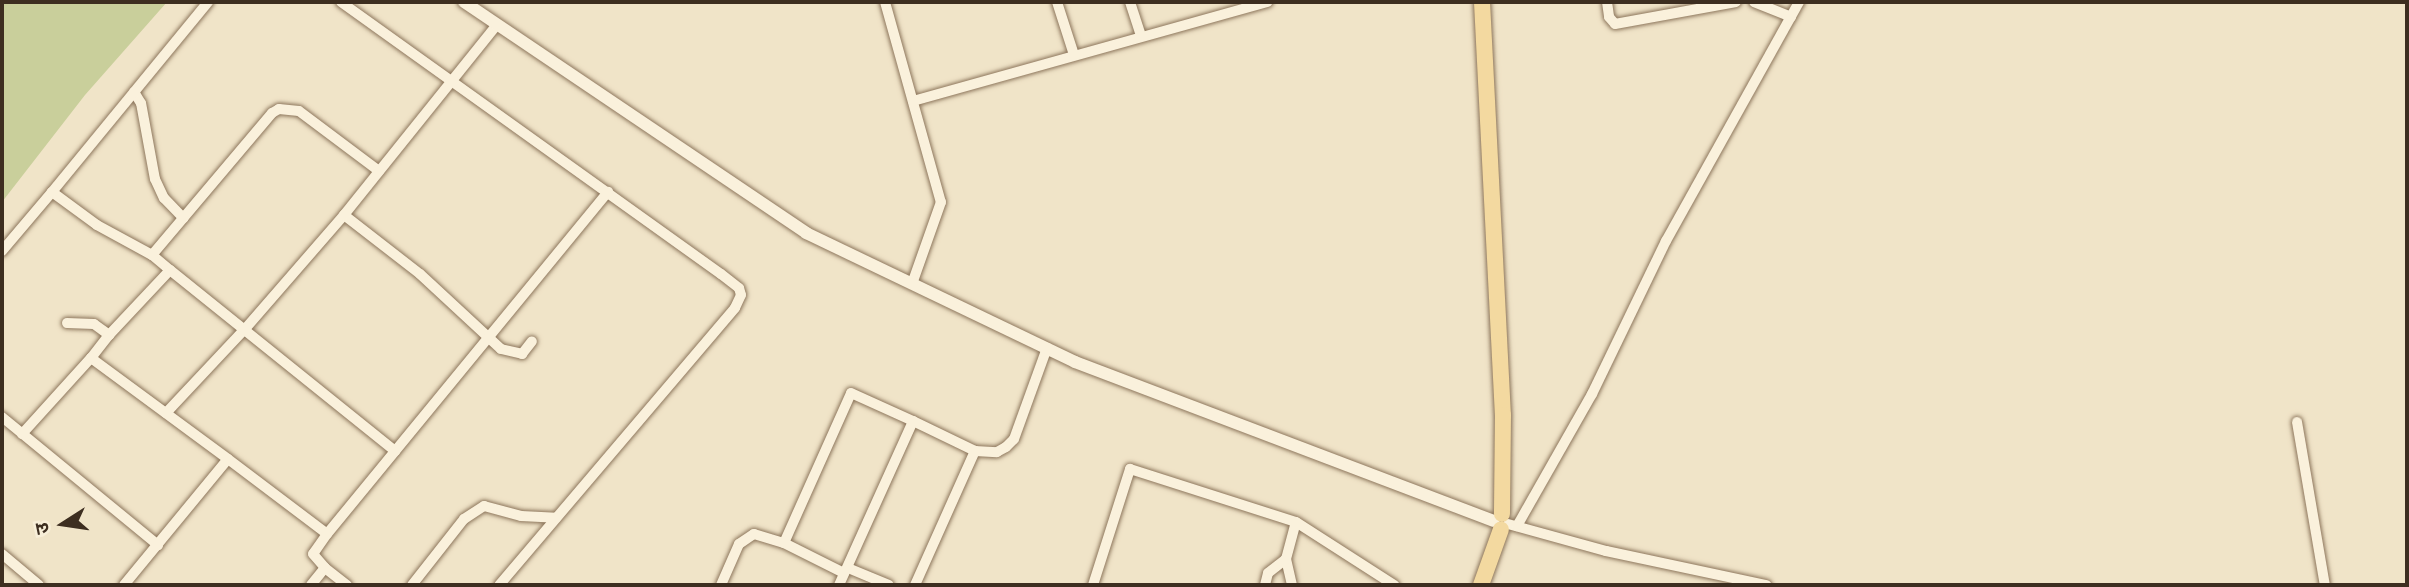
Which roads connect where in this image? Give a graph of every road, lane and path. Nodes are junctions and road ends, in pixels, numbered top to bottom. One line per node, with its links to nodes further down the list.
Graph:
1 (208, 2): 18 (street)
2 (341, 2): 17 (street)
3 (464, 2): 14 (street)
4 (884, 2): 19 (street)
5 (1057, 2): 16 (street)
6 (1130, 2): 15 (street)
7 (1267, 2): 15 (street)
8 (1482, 2): 46 (main road)
9 (1607, 2): 10 (street)
10 (1736, 2)
11 (1754, 2): 13 (street)
12 (1799, 2): 13 (street)
13 (1791, 17): 46 (street)
14 (497, 25): 17 (street); 28 (street)
15 (1141, 35): 16 (street)
16 (1074, 55): 19 (street)
17 (451, 82): 20 (street); 22 (street)
18 (134, 92): 21 (street); 24 (street)
19 (913, 101): 28 (street)
20 (379, 170): 23 (street); 24 (street)
21 (52, 192): 25 (street); 26 (street)
22 (608, 192): 32 (street); 44 (street)
23 (344, 215): 30 (street); 32 (street)
24 (183, 218): 26 (street)
25 (2, 251)
26 (152, 255): 27 (street)
27 (170, 270): 30 (street); 31 (street)
28 (912, 284): 34 (street)
29 (67, 323): 31 (street)
30 (245, 329): 36 (street); 41 (street)
31 (109, 335): 35 (street)
32 (489, 339): 33 (street); 41 (street)
33 (532, 341)
34 (1047, 348): 42 (street); 46 (street)
35 (91, 358): 36 (street); 40 (street)
36 (166, 413): 43 (street)
37 (2, 417): 40 (street)
38 (914, 421): 42 (street); 48 (street); 53 (street)
39 (2297, 422): 70 (street)
40 (22, 434): 49 (street)
41 (395, 451): 47 (street)
42 (975, 451): 63 (street)
43 (228, 459): 47 (street); 49 (street)
44 (556, 518): 58 (street); 59 (street)
45 (1296, 522): 51 (street); 64 (street); 67 (street)
46 (1504, 523): 68 (main road); 69 (street)
47 (327, 534): 52 (street)
48 (784, 543): 53 (street); 60 (street)
49 (158, 545): 55 (street)
50 (2, 554): 54 (street)
51 (1286, 559): 65 (street); 66 (street)
52 (325, 568): 56 (street); 57 (street)
53 (846, 570): 61 (street); 62 (street)
54 (39, 585)
55 (124, 585)
56 (310, 585)
57 (347, 585)
58 (412, 585)
59 (499, 585)
60 (721, 585)
61 (839, 585)
62 (889, 585)
63 (915, 585)
64 (1093, 585)
65 (1265, 585)
66 (1292, 585)
67 (1394, 585)
68 (1481, 585)
69 (1766, 585)
70 (2325, 585)

